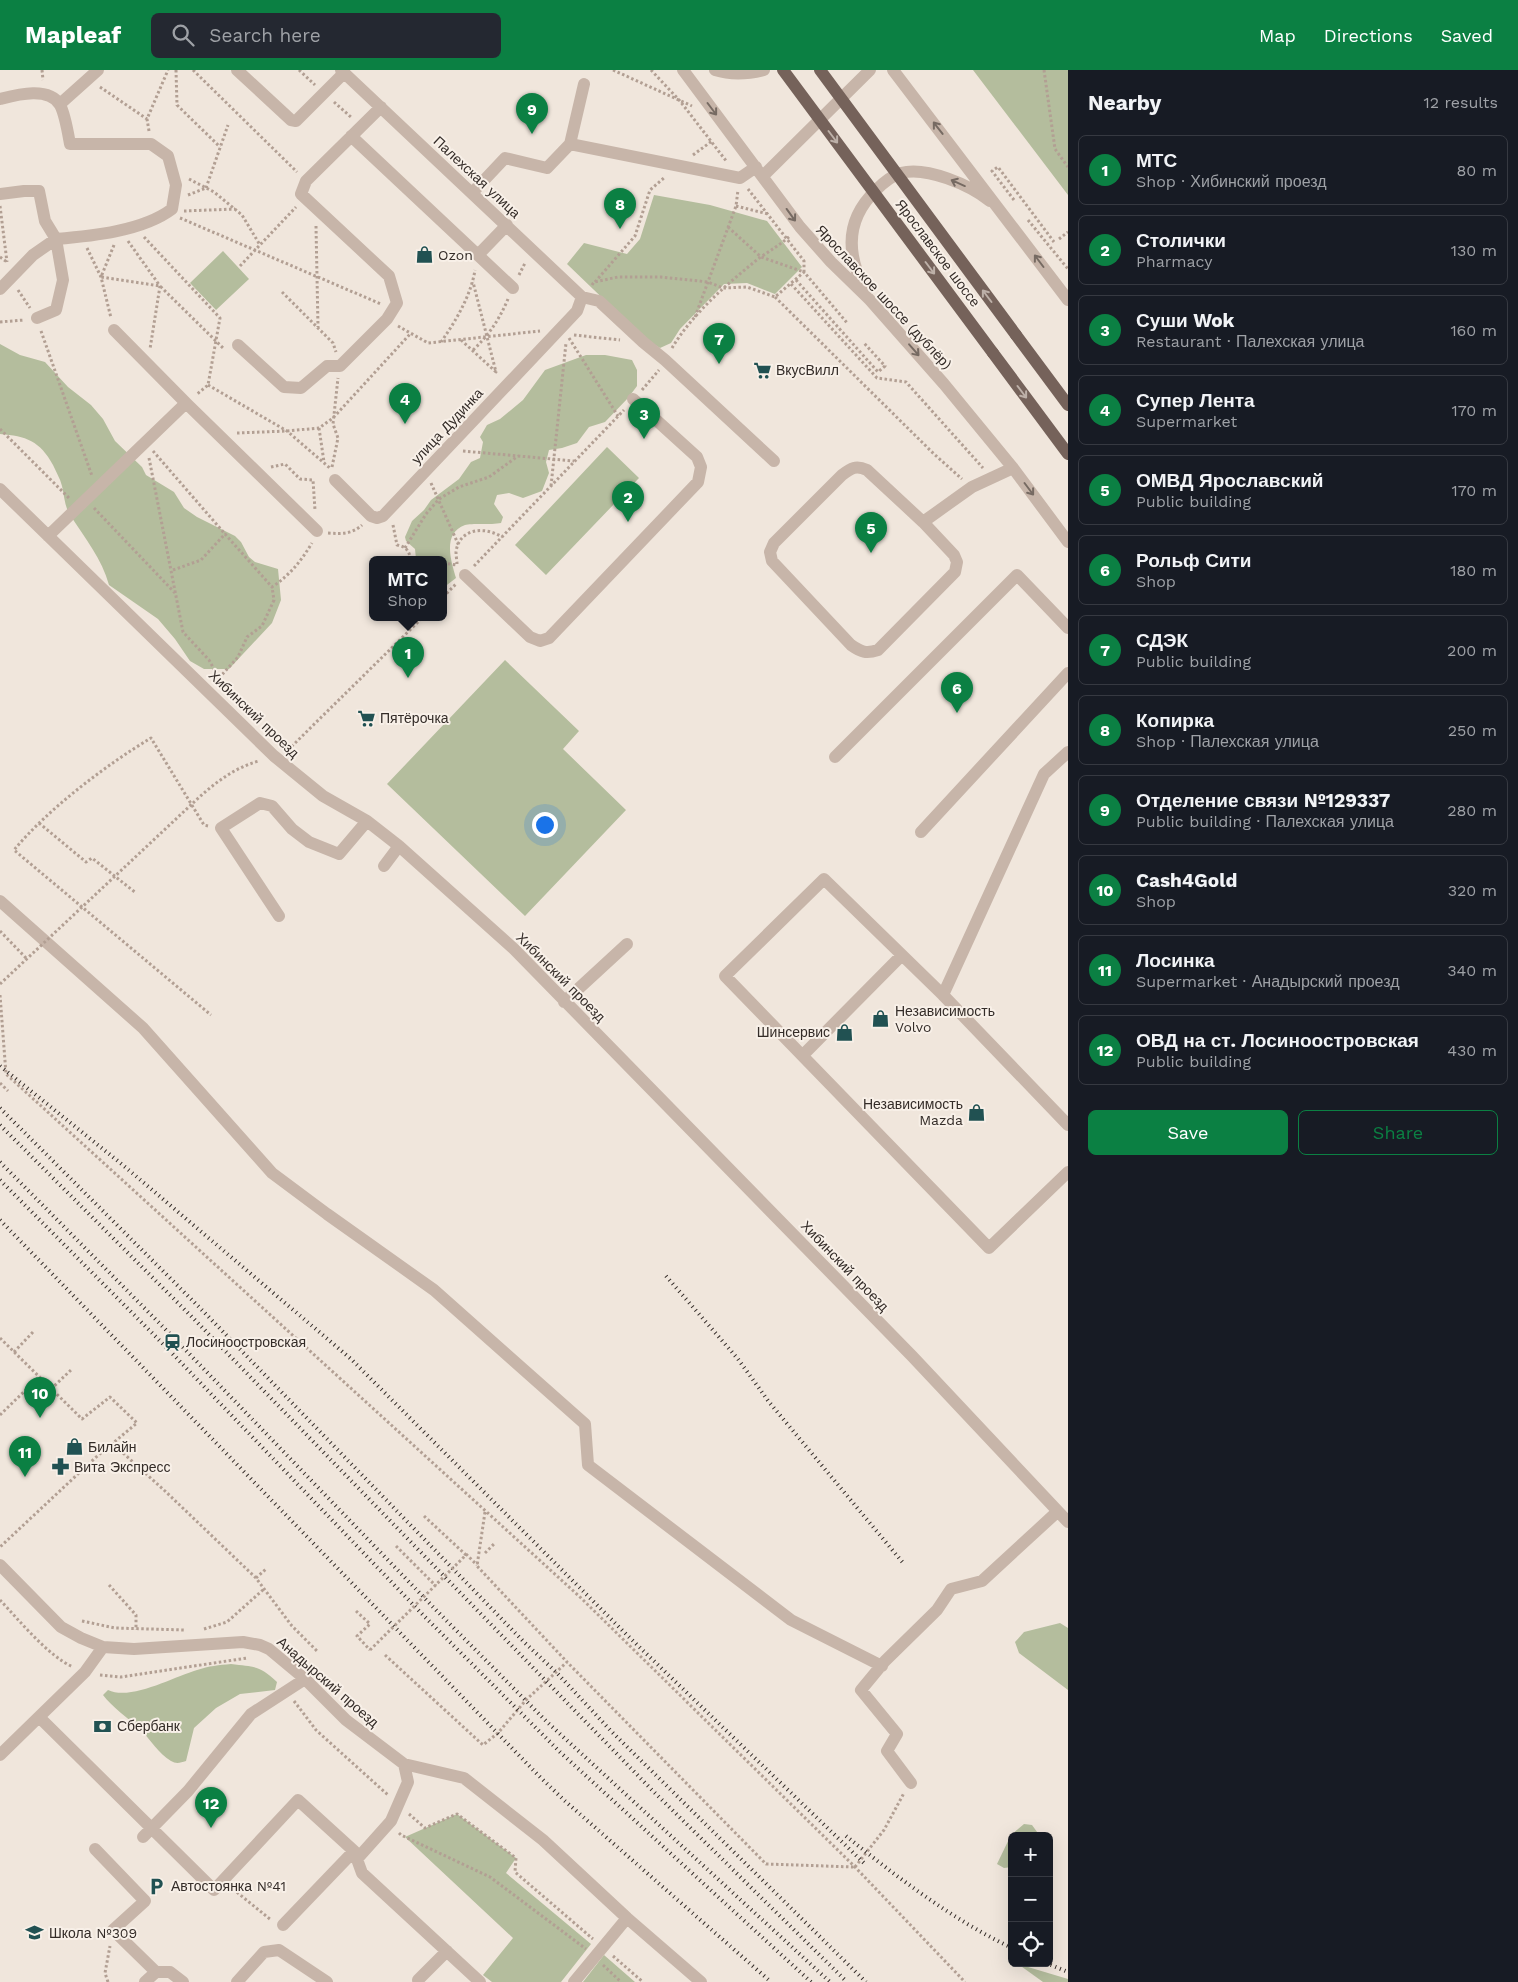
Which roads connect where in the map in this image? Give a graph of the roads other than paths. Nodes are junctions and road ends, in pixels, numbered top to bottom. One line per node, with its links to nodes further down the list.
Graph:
1 (237, 70): 9 (street)
2 (683, 70): 17 (street, Ярославское шоссе (дублёр), one-way to 17)
3 (715, 70): 4 (street)
4 (764, 70)
5 (783, 70): 35 (main road, Ярославское шоссе, one-way to 35, bridge)
6 (820, 70): 34 (main road, Ярославское шоссе, one-way to 6, bridge)
7 (870, 70): 17 (street)
8 (893, 70): 20 (street, one-way to 8)
9 (342, 71): 14 (street, Палехская улица)
10 (93, 74): 13 (street)
11 (584, 84): 16 (street)
12 (0, 99): 13 (street)
13 (60, 104): 22 (street)
14 (381, 107): 15 (street); 18 (street, Палехская улица)
15 (352, 136): 23 (street); 31 (street)
16 (570, 144): 17 (street); 18 (street)
17 (759, 171): 27 (street, Ярославское шоссе (дублёр), one-way to 27)
18 (472, 193): 21 (street, Палехская улица)
19 (0, 194): 22 (street)
20 (1000, 208): 27 (street, one-way to 27); 28 (street, one-way to 20)
21 (507, 225): 23 (street); 26 (street, Палехская улица)
22 (56, 239): 24 (street); 29 (street)
23 (478, 255): 25 (street)
24 (0, 288)
25 (513, 288)
26 (582, 297): 36 (street); 38 (street, улица Дудинка)
27 (870, 300): 37 (street, Ярославское шоссе (дублёр), one-way to 37)
28 (1068, 300)
29 (37, 318)
30 (114, 330): 33 (street)
31 (238, 345)
32 (633, 399): 44 (street)
33 (186, 403): 41 (street); 42 (street)
34 (1068, 405)
35 (1068, 454)
36 (774, 460)
37 (1013, 468): 40 (street); 43 (street, Ярославское шоссе (дублёр), one-way to 43)
38 (333, 474)
39 (0, 490): 42 (street, Хибинский проезд)
40 (922, 522): 40 (street)
41 (317, 531)
42 (48, 536): 49 (street, Хибинский проезд)
43 (1068, 542)
44 (461, 570)
45 (1068, 628): 48 (street)
46 (1068, 673): 50 (street)
47 (1068, 752): 57 (street)
48 (835, 757)
49 (368, 821): 51 (street, Хибинский проезд); 54 (street)
50 (921, 832)
51 (399, 846): 52 (street); 58 (street, Хибинский проезд)
52 (384, 866)
53 (0, 901): 66 (street)
54 (279, 916)
55 (627, 944): 58 (street)
56 (902, 955): 57 (street); 59 (street); 59 (street)
57 (943, 995): 60 (street)
58 (564, 1002): 62 (street, Хибинский проезд)
59 (803, 1055): 61 (street)
60 (1068, 1124)
61 (1068, 1172)
62 (1058, 1512): 63 (street, Хибинский проезд); 66 (street)
63 (1068, 1522)
64 (0, 1565): 65 (street, Анадырский проезд)
65 (104, 1647): 67 (street, Анадырский проезд); 68 (street)
66 (882, 1666): 71 (street)
67 (305, 1680): 70 (street, Анадырский проезд); 72 (street)
68 (39, 1717): 69 (street); 72 (street)
69 (1, 1752)
70 (404, 1764): 74 (street); 75 (street, Анадырский проезд)
71 (911, 1783)
72 (148, 1833): 74 (street)
73 (95, 1849): 78 (street)
74 (355, 1855): 76 (street); 77 (street)
75 (627, 1918): 85 (street); 86 (street, Анадырский проезд)
76 (283, 1926)
77 (447, 1951): 79 (street); 84 (street)
78 (156, 1972): 80 (street); 81 (street)
79 (418, 1980)
80 (145, 1982)
81 (182, 1982)
82 (237, 1982): 83 (street)
83 (327, 1982)
84 (480, 1982)
85 (574, 1982)
86 (701, 1982)

